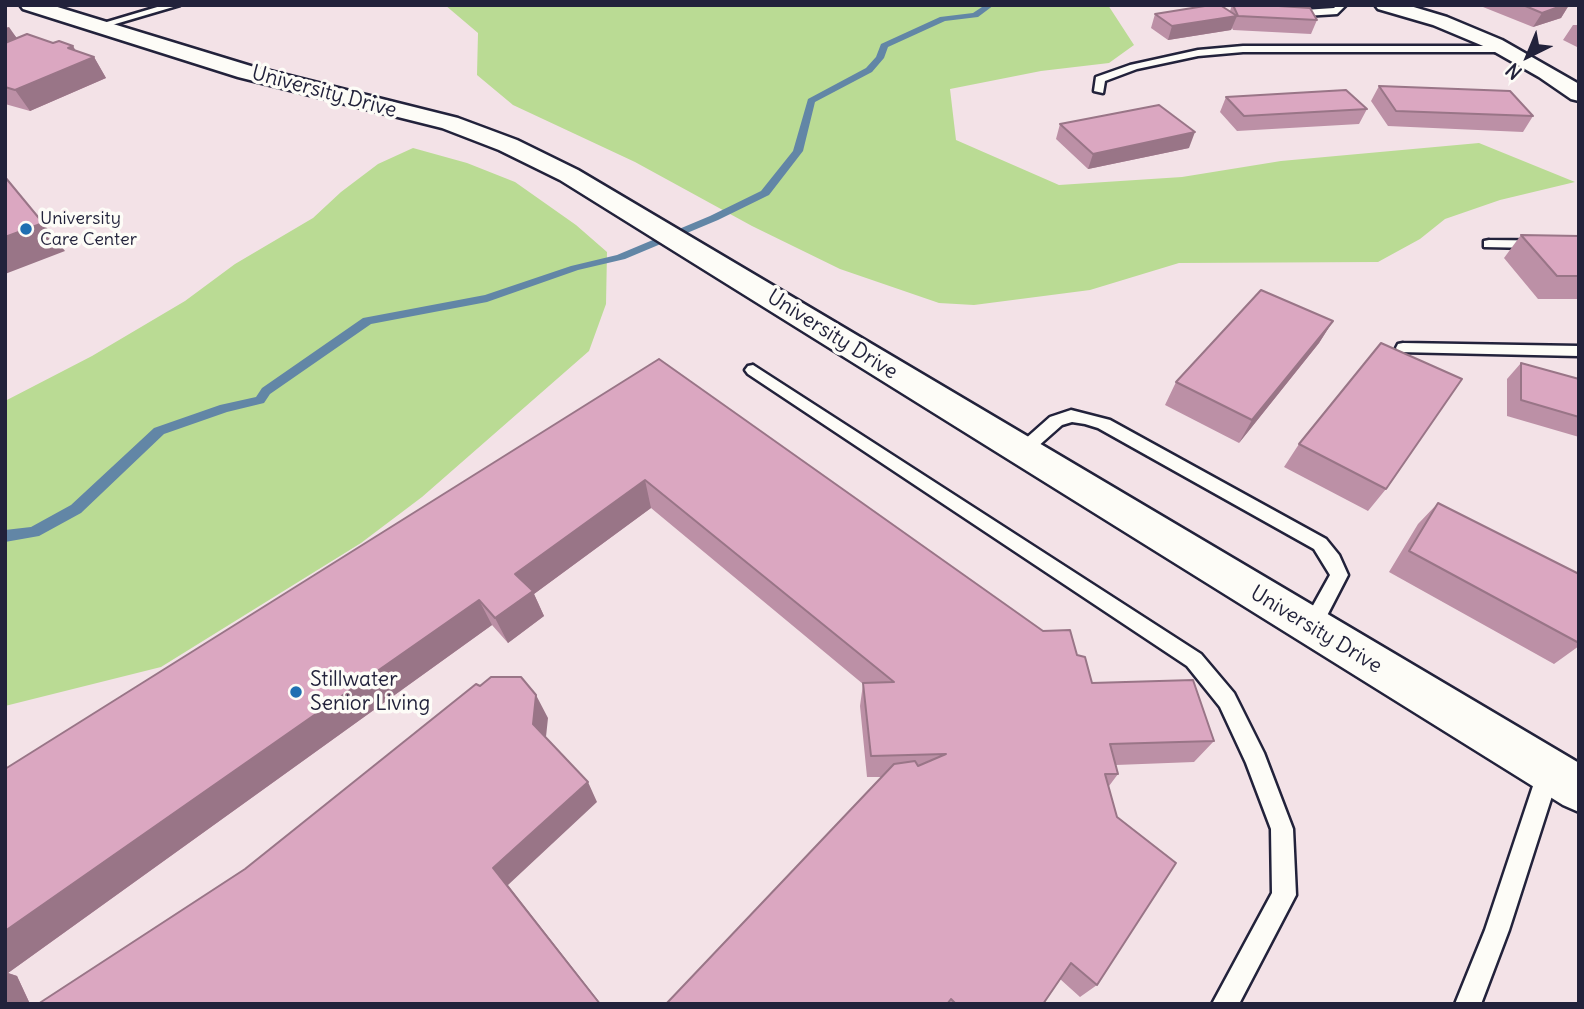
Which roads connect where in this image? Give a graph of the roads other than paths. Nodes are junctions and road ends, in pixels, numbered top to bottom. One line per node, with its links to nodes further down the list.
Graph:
1 (30, 5): 6 (street, University Drive)
2 (176, 5): 6 (lane)
3 (1342, 5): 5 (lane)
4 (1385, 5): 7 (street)
5 (1277, 14)
6 (95, 27): 15 (street, University Drive)
7 (1504, 49): 8 (lane); 9 (street)
8 (1099, 91)
9 (1579, 94)
10 (1489, 244): 11 (lane)
11 (1579, 245)
12 (1402, 348): 13 (lane)
13 (1579, 351)
14 (753, 370): 19 (lane)
15 (1021, 452): 16 (street, University Drive); 16 (lane)
16 (1311, 627): 17 (street, University Drive)
17 (1549, 771): 18 (street, University Drive); 20 (lane)
18 (1579, 789)
19 (1225, 1004)
20 (1468, 1004)

